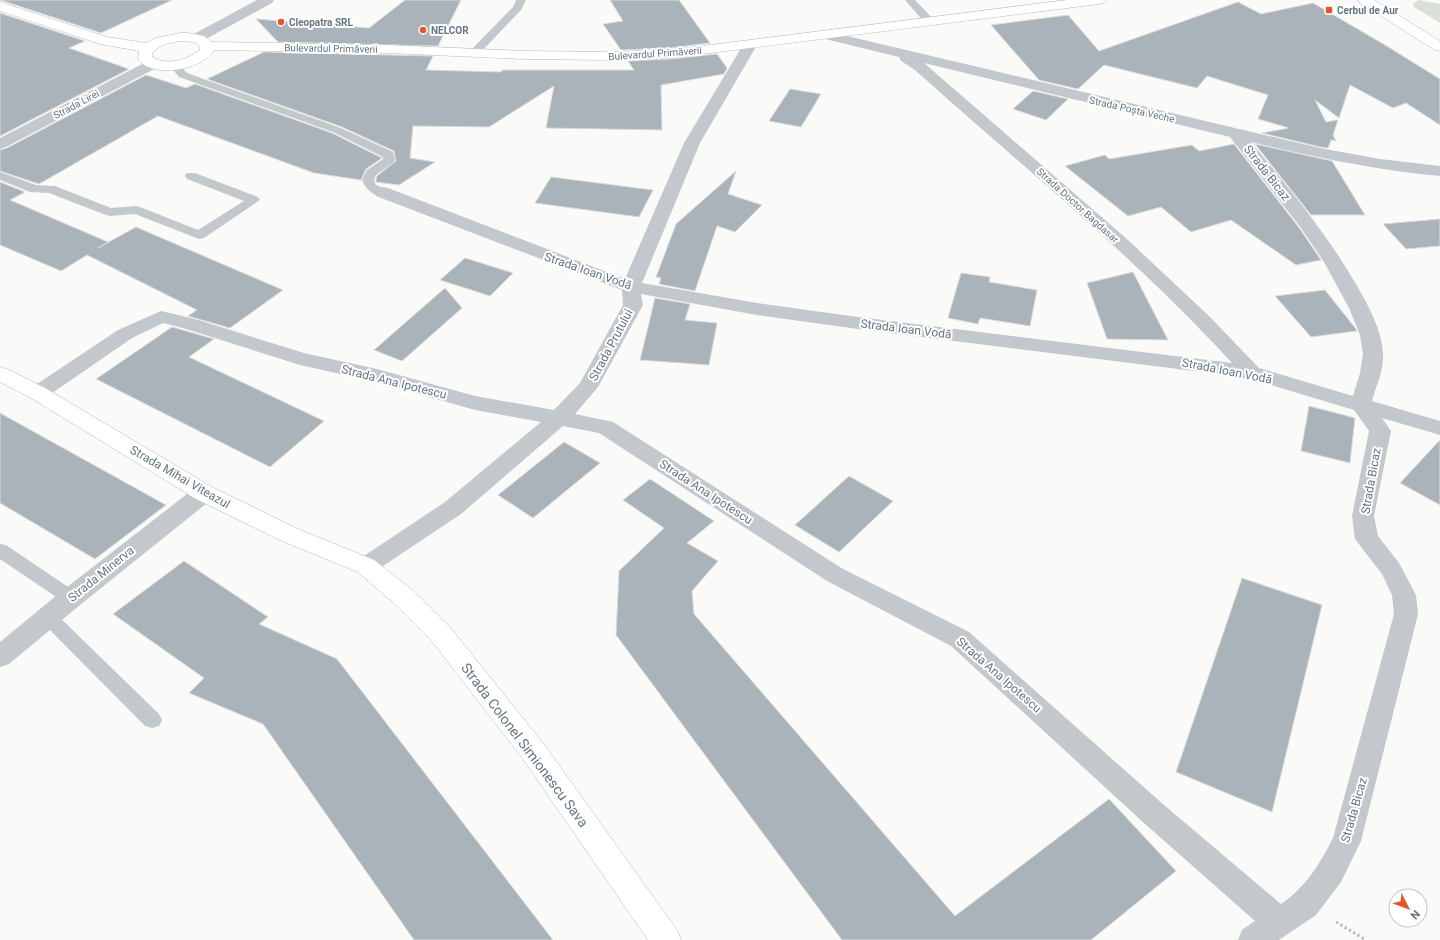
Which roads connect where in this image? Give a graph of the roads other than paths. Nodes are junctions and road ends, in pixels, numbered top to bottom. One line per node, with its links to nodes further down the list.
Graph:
1 (267, 0): 9 (street)
2 (521, 0): 14 (lane)
3 (910, 0): 7 (lane)
4 (1099, 0): 7 (main road, Bulevardul Primăverii)
5 (1365, 0): 11 (main road)
6 (0, 6): 12 (main road)
7 (929, 21): 8 (main road, Bulevardul Primăverii)
8 (826, 35): 10 (main road, Bulevardul Primăverii); 13 (street, Strada Poșta Veche)
9 (202, 42): 12 (main road, Bulevardul Primăverii); 14 (main road, Bulevardul Primăverii); 16 (main road)
10 (750, 45): 14 (main road, Bulevardul Primăverii); 23 (street, Strada Prutului)
11 (1440, 47)
12 (148, 48): 15 (main road)
13 (892, 50): 17 (street, Strada Poșta Veche); 24 (street, Strada Doctor Bagdasar)
14 (474, 53)
15 (153, 64): 16 (main road); 18 (street, Strada Lirei)
16 (178, 64): 22 (lane)
17 (1235, 133): 19 (street, Strada Poșta Veche); 27 (street, Strada Bicaz)
18 (0, 144)
19 (1440, 171)
20 (0, 176): 21 (lane)
21 (191, 176)
22 (382, 192): 23 (street, Strada Ioan Vodă)
23 (631, 287): 24 (street, Strada Ioan Vodă); 28 (street, Strada Prutului)
24 (1252, 373): 27 (street, Strada Ioan Vodă)
25 (0, 374): 26 (main road, Strada Mihai Viteazul)
26 (38, 393): 28 (street, Strada Ana Ipotescu); 30 (main road, Strada Mihai Viteazul)
27 (1361, 404): 29 (street, Strada Ioan Vodă); 37 (street, Strada Bicaz)
28 (558, 419): 32 (street, Strada Prutului); 37 (street, Strada Ana Ipotescu)
29 (1440, 428)
30 (204, 493): 32 (main road, Strada Mihai Viteazul); 33 (street, Strada Minerva)
31 (0, 550): 33 (lane)
32 (366, 566): 38 (main road, Strada Colonel Simionescu Sava)
33 (71, 598): 34 (street, Strada Minerva)
34 (48, 617): 35 (street, Strada Minerva); 36 (lane)
35 (0, 657)
36 (152, 720)
37 (1280, 922): 39 (street, Strada Bicaz)
38 (666, 940)
39 (1253, 940)

